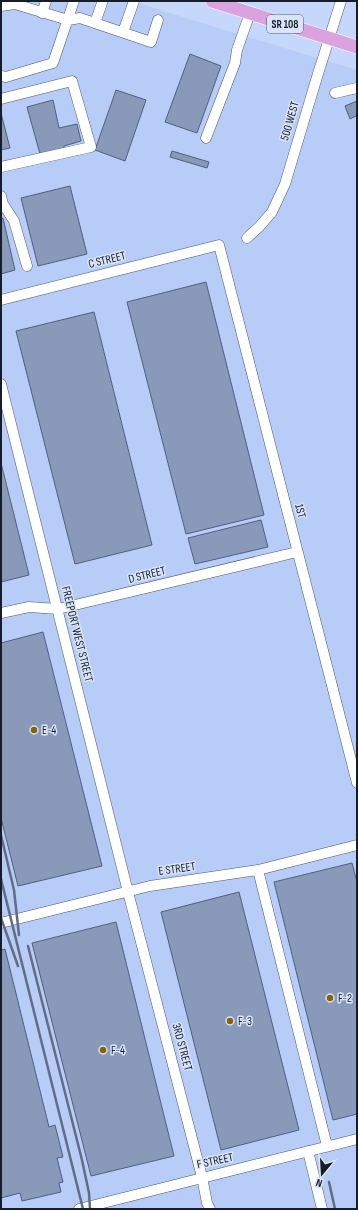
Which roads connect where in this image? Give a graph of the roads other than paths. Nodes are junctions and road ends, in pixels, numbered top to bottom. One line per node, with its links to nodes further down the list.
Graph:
1 (46, 1): 9 (street)
2 (74, 1): 11 (street)
3 (134, 1): 14 (street)
4 (212, 1): 10 (main road, SR 108)
5 (341, 1): 15 (street, 500 WEST)
6 (15, 2): 8 (street); 9 (street)
7 (102, 3): 13 (street)
8 (1, 6)
9 (42, 13): 11 (street)
10 (250, 13): 15 (main road, SR 108); 21 (street)
11 (68, 20): 13 (street); 17 (street)
12 (158, 20): 14 (street)
13 (95, 23): 14 (street)
14 (123, 32)
15 (329, 38): 16 (main road, SR 108); 24 (street, 500 WEST)
16 (357, 47)
17 (1, 76)
18 (357, 88): 19 (street)
19 (335, 93)
20 (1, 99): 22 (street)
21 (206, 138)
22 (1, 167)
23 (1, 196): 26 (street)
24 (247, 238)
25 (219, 245): 27 (street, C STREET); 29 (street, 1ST)
26 (27, 266)
27 (1, 300)
28 (1, 384): 30 (street, FREEPORT WEST STREET)
29 (297, 552): 30 (street, D STREET); 32 (street, 1ST)
30 (58, 609): 31 (street, D STREET); 35 (street, FREEPORT WEST STREET)
31 (1, 613)
32 (357, 783)
33 (357, 845): 34 (street, E STREET)
34 (258, 870): 35 (street, E STREET); 38 (street)
35 (128, 892): 36 (street, E STREET); 40 (street, 3RD STREET)
36 (1, 923)
37 (357, 1138): 38 (street, F STREET)
38 (327, 1146): 39 (street, F STREET)
39 (308, 1151): 40 (street, F STREET); 43 (street)
40 (202, 1177): 41 (street, F STREET); 42 (street, 3RD STREET)
41 (79, 1209)
42 (210, 1209)
43 (322, 1209)

